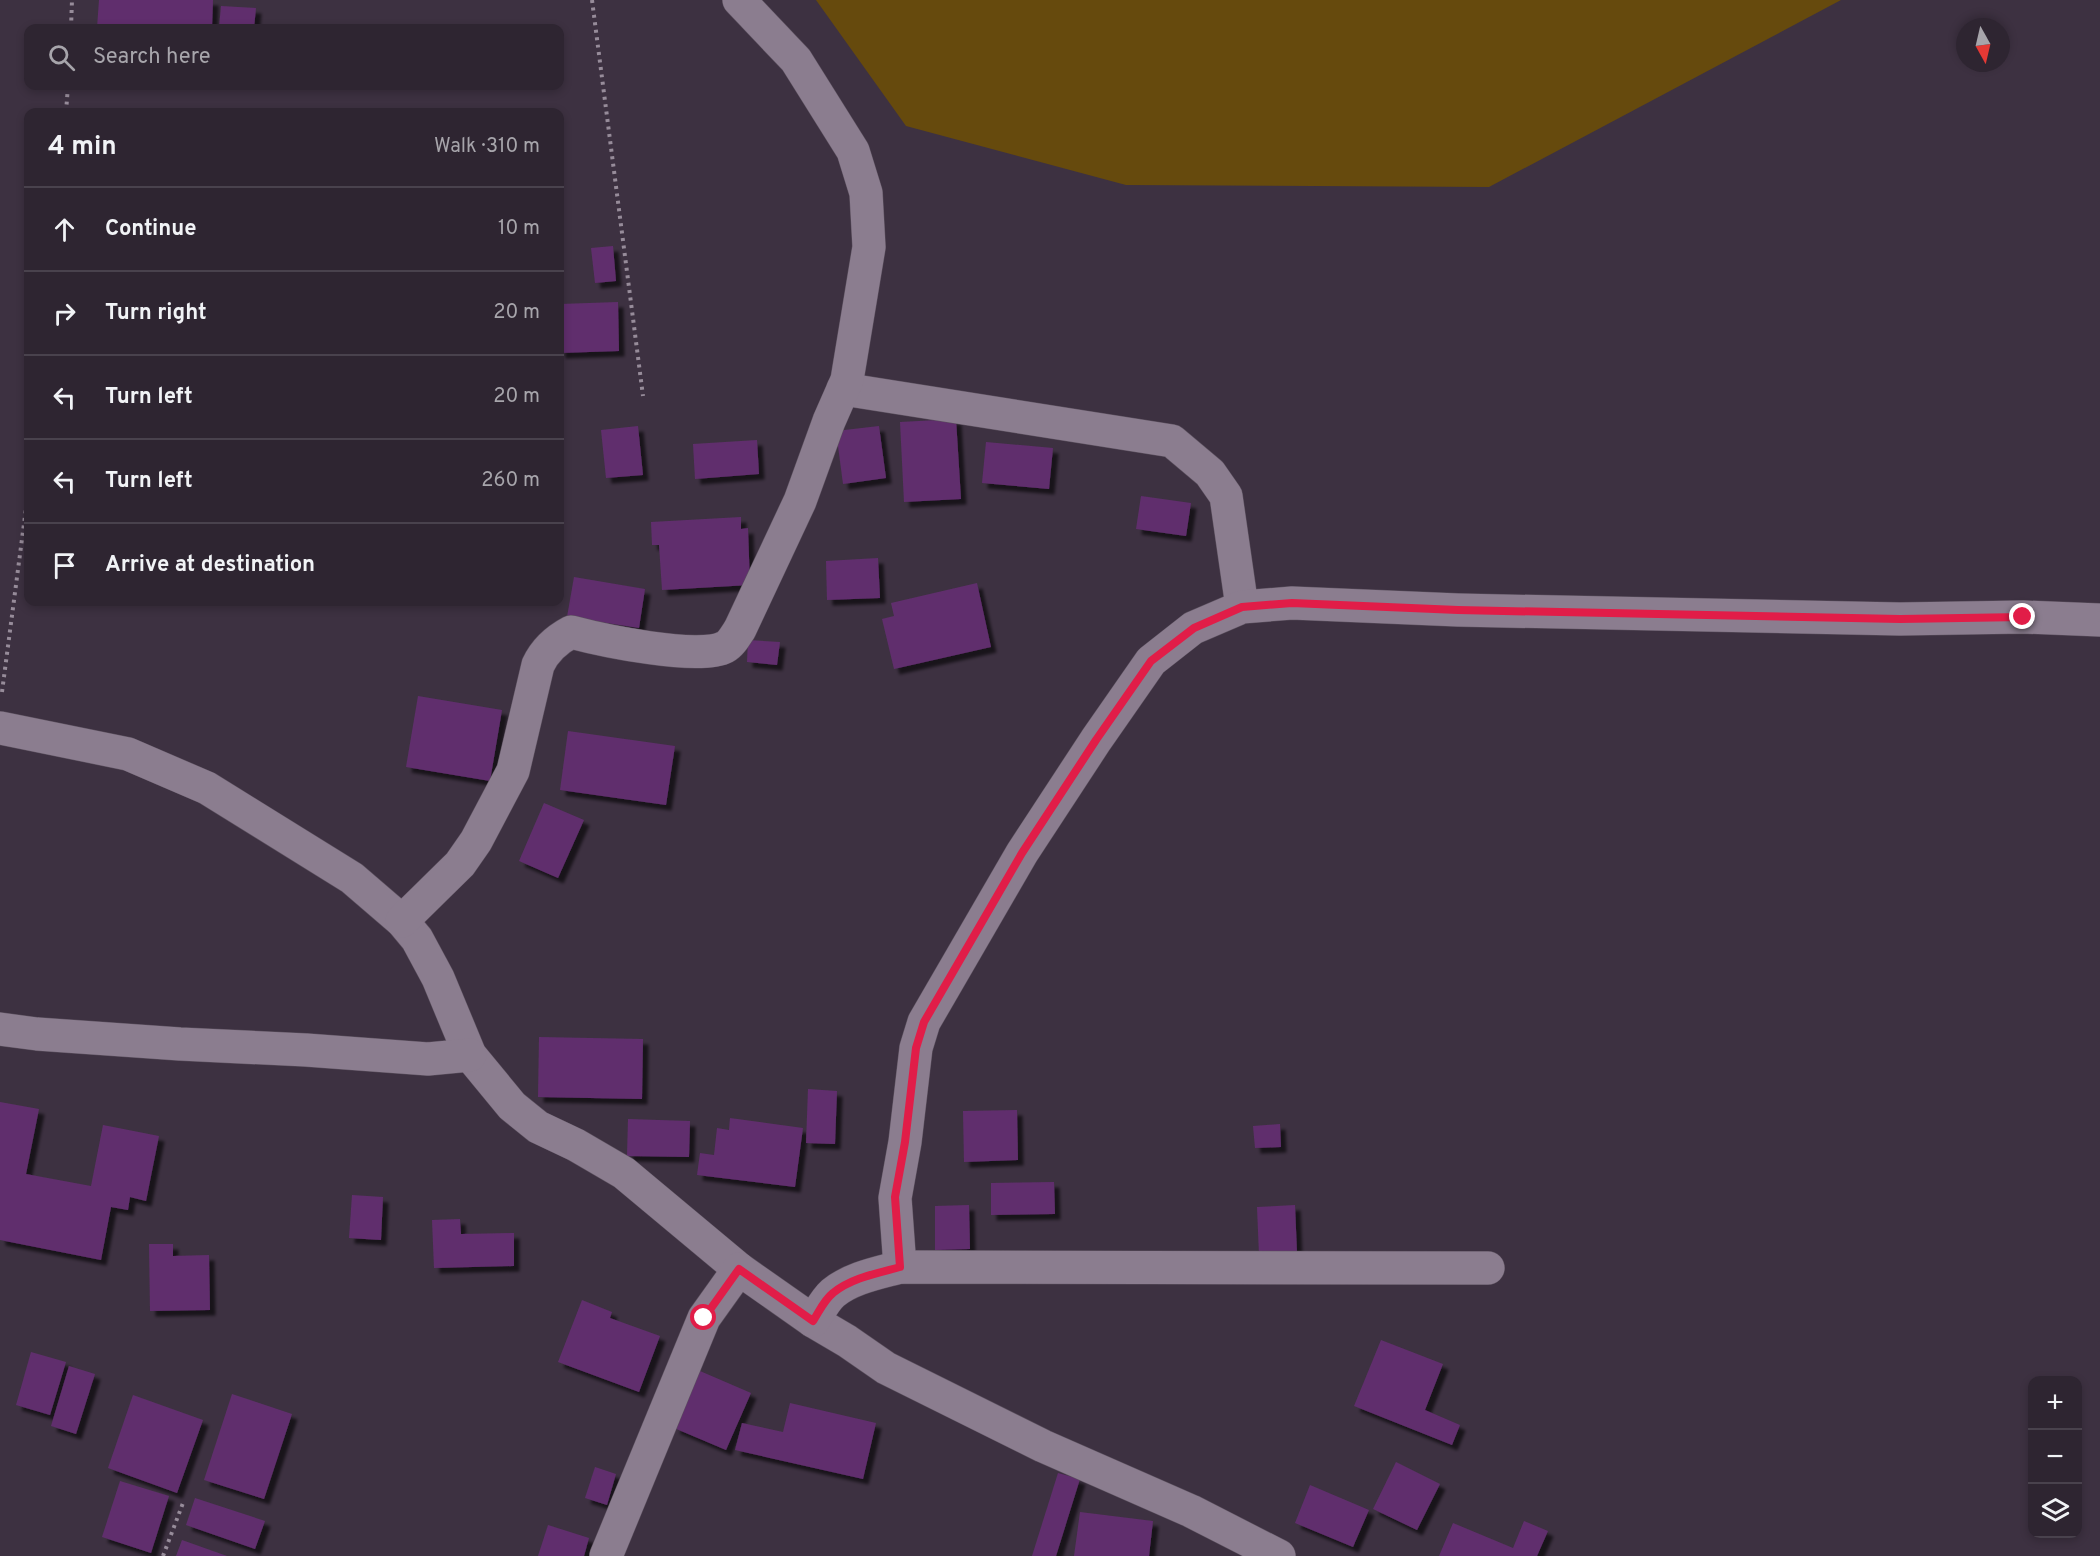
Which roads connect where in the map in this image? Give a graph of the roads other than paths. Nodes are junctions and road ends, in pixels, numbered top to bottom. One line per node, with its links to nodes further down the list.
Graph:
1 (739, 0): 2 (street)
2 (843, 389): 3 (street); 6 (street)
3 (1242, 607): 4 (street); 9 (street)
4 (2100, 620)
5 (0, 728): 6 (street)
6 (402, 921): 8 (street)
7 (0, 1029): 8 (street)
8 (470, 1055): 11 (street)
9 (900, 1267): 10 (street); 12 (street)
10 (1488, 1268)
11 (739, 1269): 12 (street); 13 (street)
12 (813, 1321): 14 (street)
13 (606, 1556)
14 (1279, 1556)

